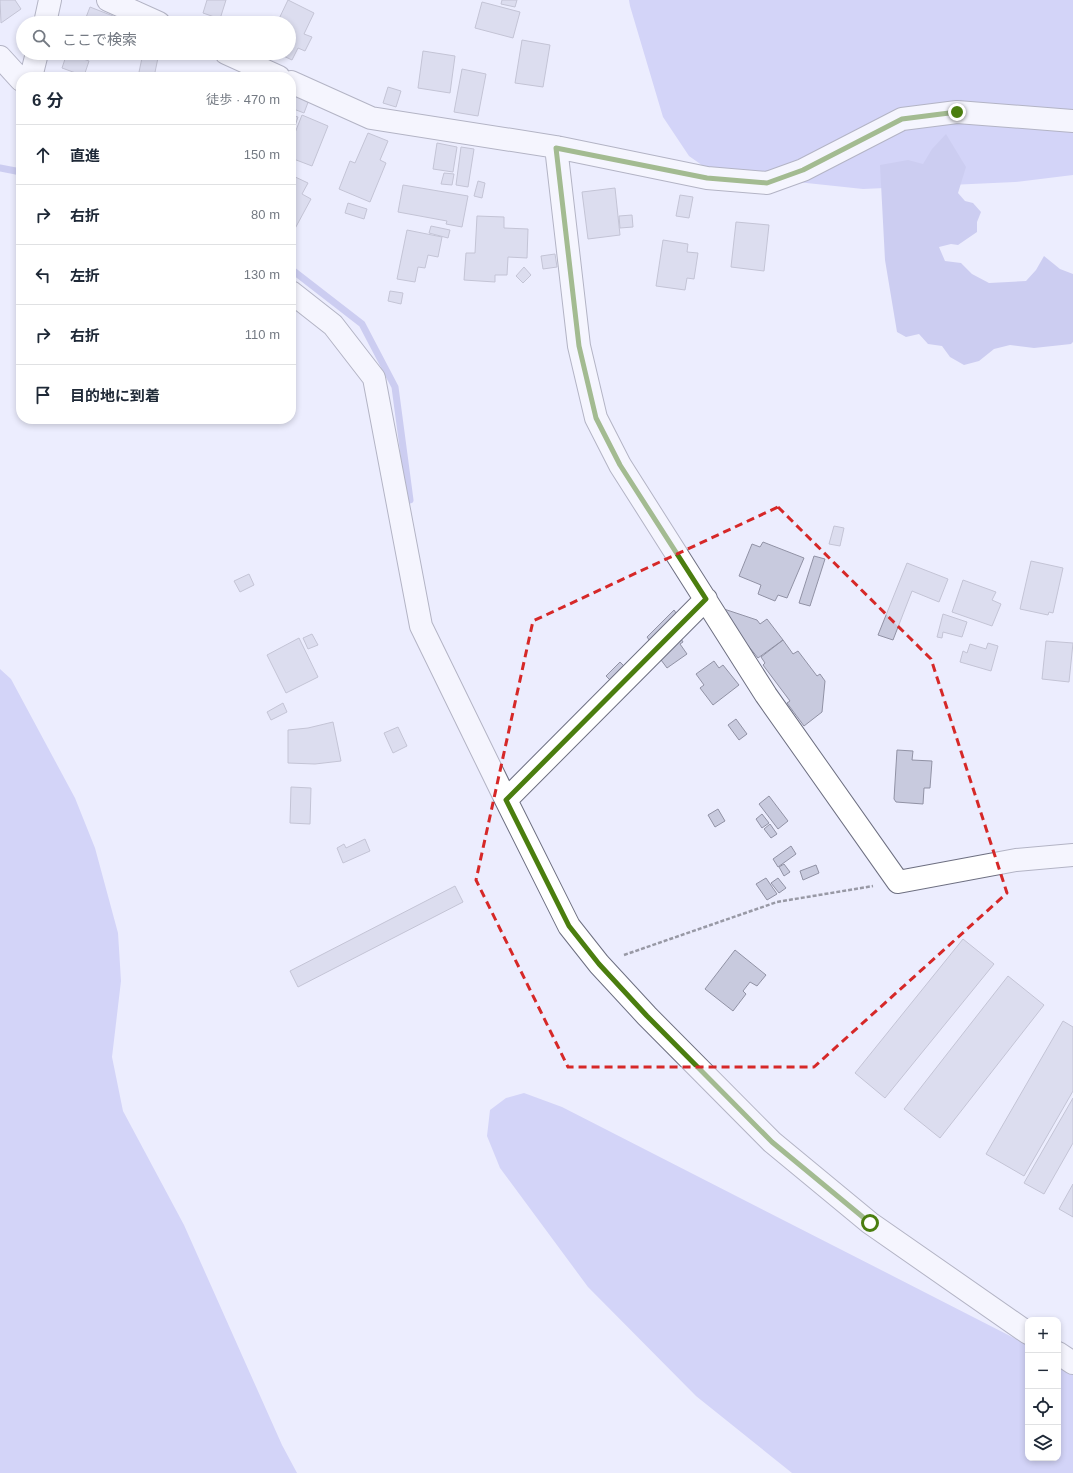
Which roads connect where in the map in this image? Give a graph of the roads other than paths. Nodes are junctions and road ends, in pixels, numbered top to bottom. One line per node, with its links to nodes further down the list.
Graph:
1 (50, 0): 3 (street)
2 (108, 0): 4 (street)
3 (47, 16)
4 (143, 16)
5 (0, 57): 10 (street)
6 (35, 60): 8 (street)
7 (241, 60): 9 (street)
8 (32, 72)
9 (268, 72)
10 (16, 75)
11 (296, 84): 13 (street)
12 (1073, 121): 13 (street)
13 (556, 148): 15 (street)
14 (296, 296): 16 (street)
15 (706, 599): 16 (street); 17 (street)
16 (506, 800): 18 (street)
17 (1073, 855)
18 (1025, 1330)
19 (1061, 1355): 20 (street)
20 (1073, 1363)

